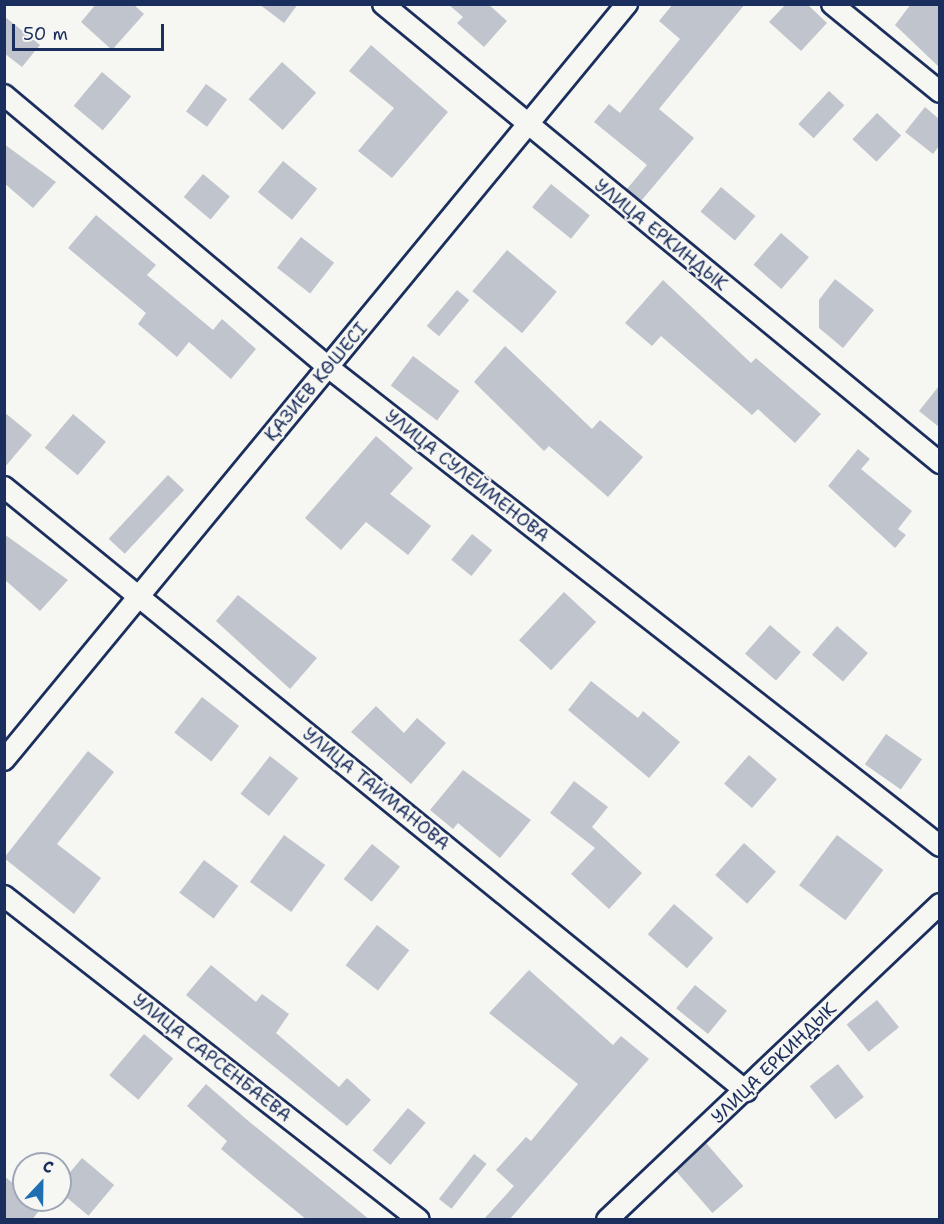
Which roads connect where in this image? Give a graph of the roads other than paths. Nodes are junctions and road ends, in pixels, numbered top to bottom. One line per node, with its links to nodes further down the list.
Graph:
1 (383, 4): 6 (street, УЛИЦА ЕРКИНДЫК)
2 (627, 4): 6 (street, ҚАЗИЕВ КӨШЕСІ)
3 (832, 4): 4 (street)
4 (939, 92)
5 (4, 94): 7 (street, УЛИЦА СУЛЕЙМЕНОВА)
6 (528, 126): 7 (street, ҚАЗИЕВ КӨШЕСІ); 8 (street, УЛИЦА ЕРКИНДЫК)
7 (328, 367): 10 (street, ҚАЗИЕВ КӨШЕСІ); 12 (street, УЛИЦА СУЛЕЙМЕНОВА)
8 (939, 463)
9 (4, 488): 10 (street, УЛИЦА ТАЙМАНОВА)
10 (139, 596): 11 (street, ҚАЗИЕВ КӨШЕСІ); 15 (street, УЛИЦА ТАЙМАНОВА)
11 (4, 760)
12 (939, 846)
13 (4, 896): 16 (street, УЛИЦА САРСЕНБАЕВА)
14 (939, 904): 15 (street, УЛИЦА ЕРКИНДЫК)
15 (746, 1091): 17 (street, УЛИЦА ЕРКИНДЫК)
16 (419, 1220)
17 (607, 1220)

